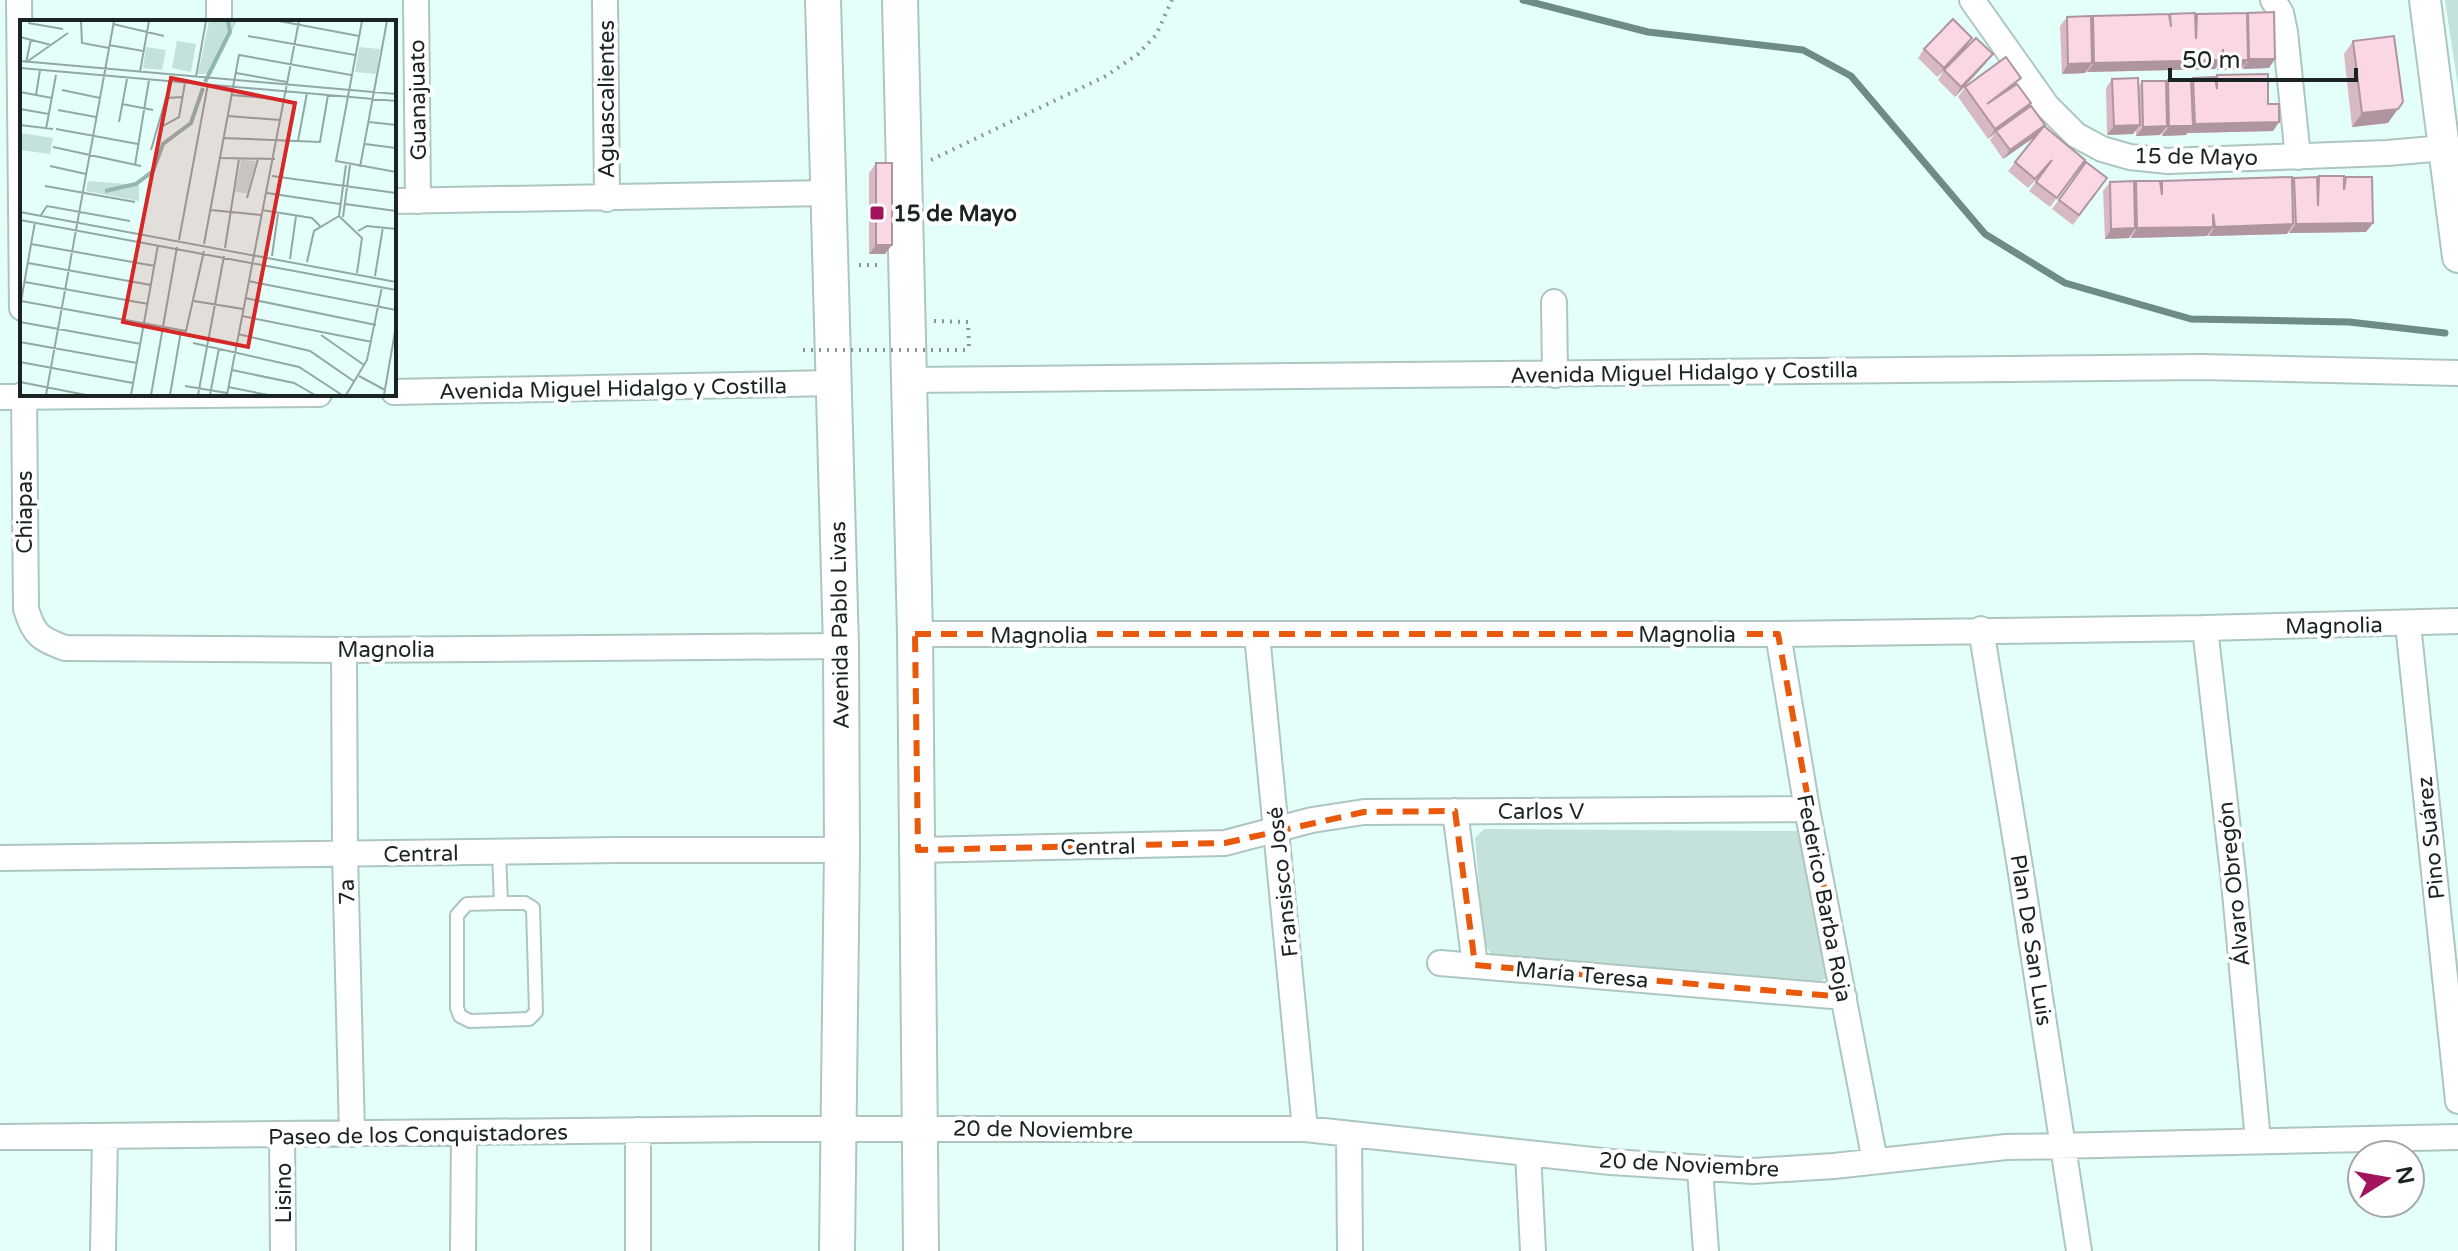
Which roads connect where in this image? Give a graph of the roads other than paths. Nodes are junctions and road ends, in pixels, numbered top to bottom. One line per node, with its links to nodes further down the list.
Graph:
1 (19, 0): 14 (street)
2 (416, 0): 13 (street, Guanajuato)
3 (605, 0): 12 (street, Aguascalientes)
4 (823, 0): 11 (main road, Avenida Pablo Livas)
5 (900, 0): 20 (main road)
6 (1972, 0): 10 (street, 15 de Mayo)
7 (2273, 0): 10 (street)
8 (2425, 0): 9 (street)
9 (2444, 148): 10 (street, 15 de Mayo); 15 (street)
10 (2298, 157)
11 (827, 193): 12 (street); 21 (main road, Avenida Pablo Livas)
12 (607, 199): 13 (street)
13 (406, 201)
14 (14, 205): 16 (street)
15 (2458, 257)
16 (20, 282)
17 (1554, 302): 19 (street)
18 (2458, 373): 19 (street, Avenida Miguel Hidalgo y Costilla)
19 (1555, 375): 20 (street, Avenida Miguel Hidalgo y Costilla)
20 (909, 380): 31 (main road)
21 (832, 383): 22 (street, Avenida Miguel Hidalgo y Costilla); 34 (main road, Avenida Pablo Livas)
22 (396, 392)
23 (16, 396): 25 (street, Chiapas)
24 (0, 579): 25 (street)
25 (25, 579): 30 (street, Chiapas)
26 (2458, 621): 27 (street, Magnolia)
27 (2408, 624): 28 (street, Magnolia); 48 (street, Pino Suárez)
28 (2205, 628): 29 (street, Magnolia); 60 (street, Álvaro Obregón)
29 (1981, 629): 32 (street, Magnolia); 61 (street, Plan De San Luis)
30 (32, 630): 35 (street, Magnolia)
31 (915, 634): 33 (street, Magnolia); 40 (main road)
32 (1778, 634): 33 (street, Magnolia); 36 (street, Federico Barba Roja)
33 (1257, 635): 38 (street, Fransisco José)
34 (841, 646): 35 (street, Magnolia); 39 (main road, Avenida Pablo Livas)
35 (344, 650): 42 (street, 7a)
36 (1807, 809): 37 (street, Carlos V); 47 (street, Federico Barba Roja)
37 (1455, 811): 38 (street, Carlos V); 46 (street)
38 (1277, 831): 40 (street, Central); 51 (street, Fransisco José)
39 (842, 850): 41 (street, Central); 49 (main road, Avenida Pablo Livas)
40 (918, 850): 50 (main road)
41 (499, 852): 42 (street, Central); 44 (lane)
42 (345, 854): 43 (street, Central); 54 (street, 7a)
43 (0, 858)
44 (501, 903): 44 (lane)
45 (1440, 963): 46 (street, María Teresa)
46 (1475, 965): 47 (street, María Teresa)
47 (1844, 997): 63 (street, Federico Barba Roja)
48 (2458, 1101)
49 (836, 1128): 50 (street, 20 de Noviembre); 52 (street, Paseo de los Conquistadores); 69 (main road, Avenida Pablo Livas)
50 (921, 1128): 51 (street, 20 de Noviembre); 70 (main road)
51 (1305, 1129): 55 (street, 20 de Noviembre)
52 (638, 1130): 53 (street, Paseo de los Conquistadores); 68 (street)
53 (464, 1133): 54 (street, Paseo de los Conquistadores); 67 (street)
54 (352, 1134): 57 (street, Paseo de los Conquistadores)
55 (1349, 1134): 62 (street, 20 de Noviembre); 71 (street)
56 (105, 1136): 57 (street, Paseo de los Conquistadores); 58 (street, Paseo de los Conquistadores); 65 (street)
57 (282, 1136): 66 (street, Lisino)
58 (0, 1137)
59 (2458, 1137): 60 (street, 20 de Noviembre)
60 (2258, 1141): 61 (street, 20 de Noviembre)
61 (2064, 1145): 63 (street, 20 de Noviembre); 74 (street, Plan De San Luis)
62 (1528, 1153): 64 (street, 20 de Noviembre); 72 (street)
63 (1875, 1161): 64 (street, 20 de Noviembre)
64 (1700, 1170): 73 (street)
65 (103, 1251)
66 (283, 1251)
67 (463, 1251)
68 (638, 1251)
69 (837, 1251)
70 (921, 1251)
71 (1350, 1251)
72 (1533, 1251)
73 (1706, 1251)
74 (2079, 1251)

